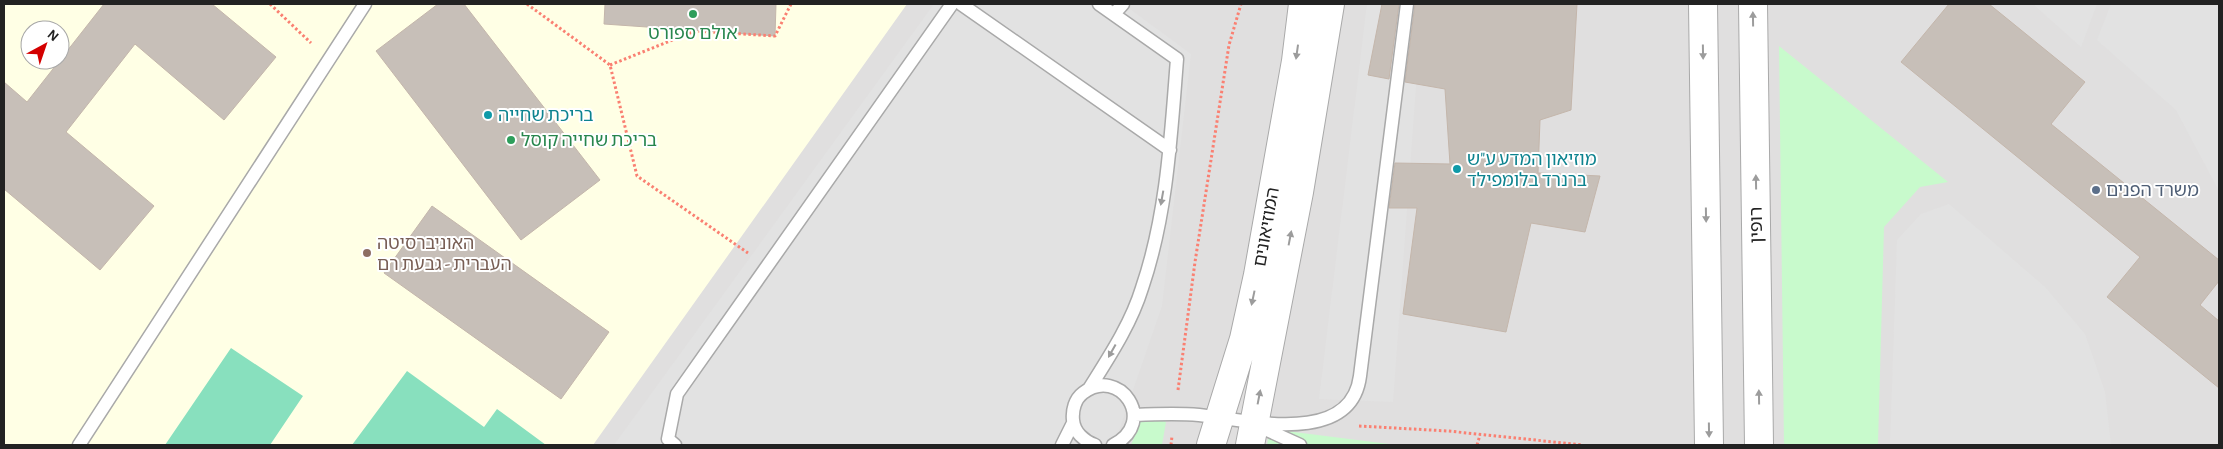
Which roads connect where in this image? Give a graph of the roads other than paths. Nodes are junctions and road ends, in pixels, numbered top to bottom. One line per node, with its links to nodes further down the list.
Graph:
1 (365, 4): 18 (lane)
2 (952, 4): 19 (lane)
3 (961, 4): 12 (lane)
4 (1099, 4): 11 (lane)
5 (1124, 4): 11 (lane)
6 (1303, 4): 15 (street, המוזיאונים, one-way to 15)
7 (1330, 4): 17 (street, המוזיאונים, one-way to 7)
8 (1407, 4): 17 (lane)
9 (1703, 4): 25 (street, one-way to 25)
10 (1753, 4): 26 (street, רופין, one-way to 10)
11 (1114, 14): 12 (lane)
12 (1170, 150): 13 (lane, one-way to 13)
13 (1089, 389): 14 (lane); 16 (lane)
14 (1134, 415): 15 (lane); 22 (lane)
15 (1219, 418): 17 (lane); 23 (street, המוזיאונים)
16 (1073, 423): 20 (lane); 21 (lane)
17 (1252, 434): 24 (lane)
18 (79, 445)
19 (675, 445)
20 (1062, 445)
21 (1094, 445)
22 (1113, 445)
23 (1211, 445)
24 (1300, 445)
25 (1709, 445)
26 (1760, 445)

